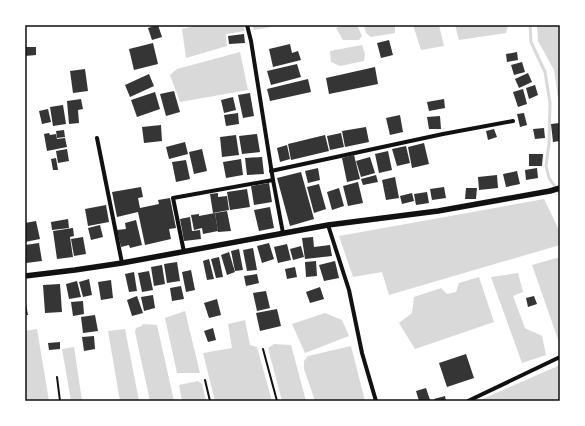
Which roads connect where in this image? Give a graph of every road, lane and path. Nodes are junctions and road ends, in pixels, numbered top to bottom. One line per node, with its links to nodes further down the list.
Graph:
1 (247, 25): 4 (street)
2 (513, 121): 4 (street)
3 (96, 138): 10 (street)
4 (271, 171): 5 (street)
5 (273, 180): 8 (street); 9 (street)
6 (560, 188): 7 (street)
7 (328, 225): 8 (street); 19 (street)
8 (283, 233): 9 (street)
9 (184, 252): 10 (street)
10 (122, 263): 11 (street)
11 (25, 276)
12 (263, 349): 18 (path)
13 (560, 358): 20 (street)
14 (57, 378): 16 (path)
15 (205, 380): 17 (path)
16 (60, 401)
17 (210, 401)
18 (277, 401)
19 (376, 401)
20 (468, 401)

